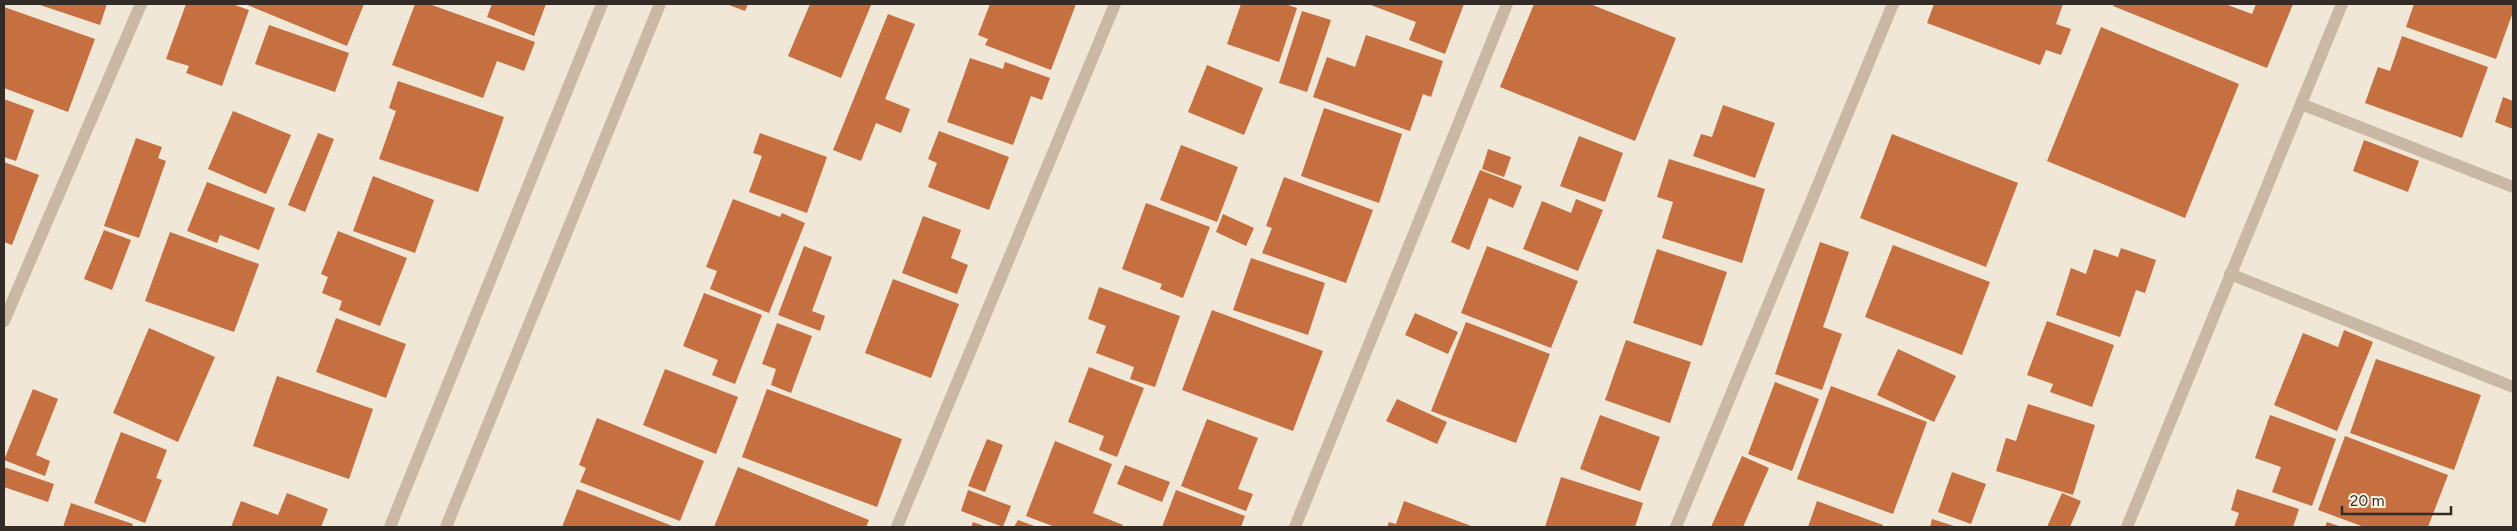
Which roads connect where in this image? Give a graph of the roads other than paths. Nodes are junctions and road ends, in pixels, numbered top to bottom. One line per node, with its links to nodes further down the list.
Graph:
1 (140, 4): 11 (street)
2 (602, 4): 13 (street)
3 (660, 4): 14 (street)
4 (1115, 4): 15 (street)
5 (1507, 4): 16 (street)
6 (1893, 4): 17 (street)
7 (2342, 4): 8 (street)
8 (2301, 104): 9 (street); 10 (street)
9 (2513, 186)
10 (2230, 274): 12 (street); 18 (street)
11 (4, 320)
12 (2513, 387)
13 (390, 527)
14 (446, 527)
15 (897, 527)
16 (1295, 527)
17 (1676, 527)
18 (2127, 527)

